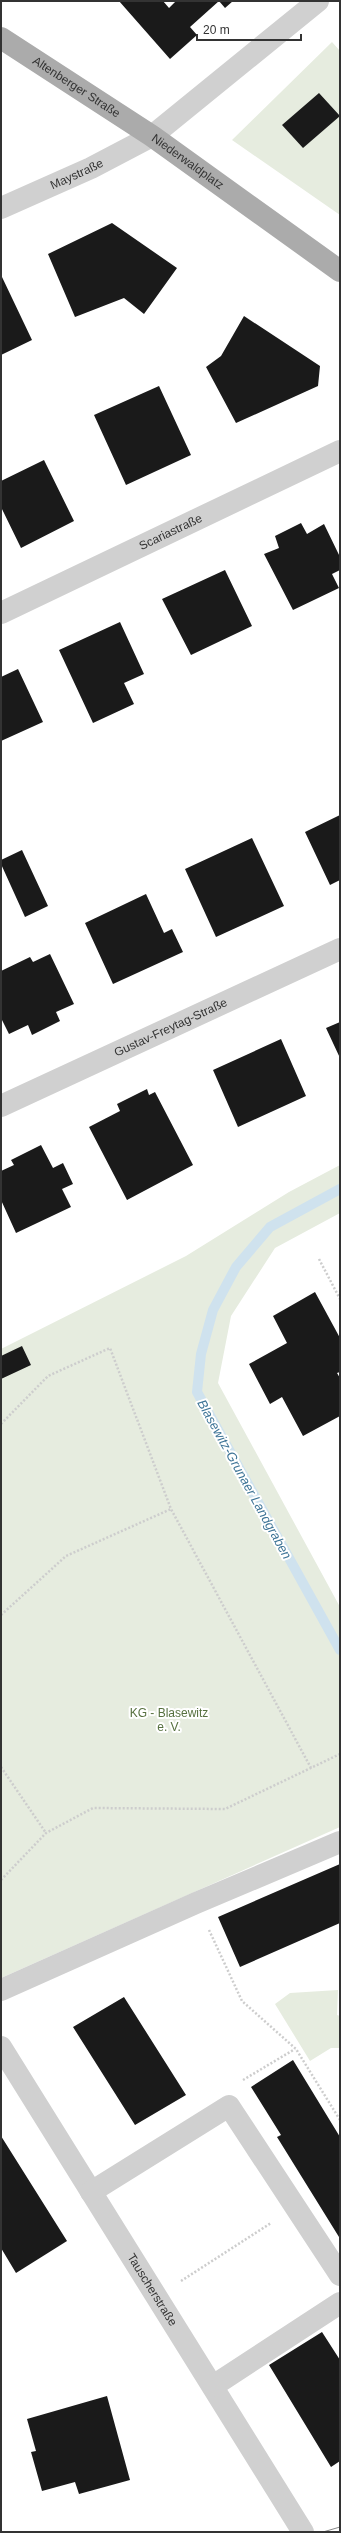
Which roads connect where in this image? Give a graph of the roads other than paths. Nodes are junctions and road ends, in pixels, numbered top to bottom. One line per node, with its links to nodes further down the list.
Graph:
1 (318, 1): 3 (street, Niederwaldplatz)
2 (1, 38): 3 (main road, Altenberger Straße)
3 (152, 136): 4 (street, Maystraße); 5 (main road, Niederwaldplatz)
4 (1, 208)
5 (340, 271)
6 (340, 451): 7 (street, Scariastraße)
7 (1, 613)
8 (340, 949): 9 (street, Gustav-Freytag-Straße)
9 (1, 1106)
10 (340, 1842): 11 (street)
11 (1, 1990)
12 (1, 2047): 13 (street, Tauscherstraße)
13 (91, 2192): 14 (street); 16 (street, Tauscherstraße)
14 (340, 2275)
15 (340, 2304): 16 (street)
16 (213, 2386): 17 (street, Tauscherstraße)
17 (303, 2532)

